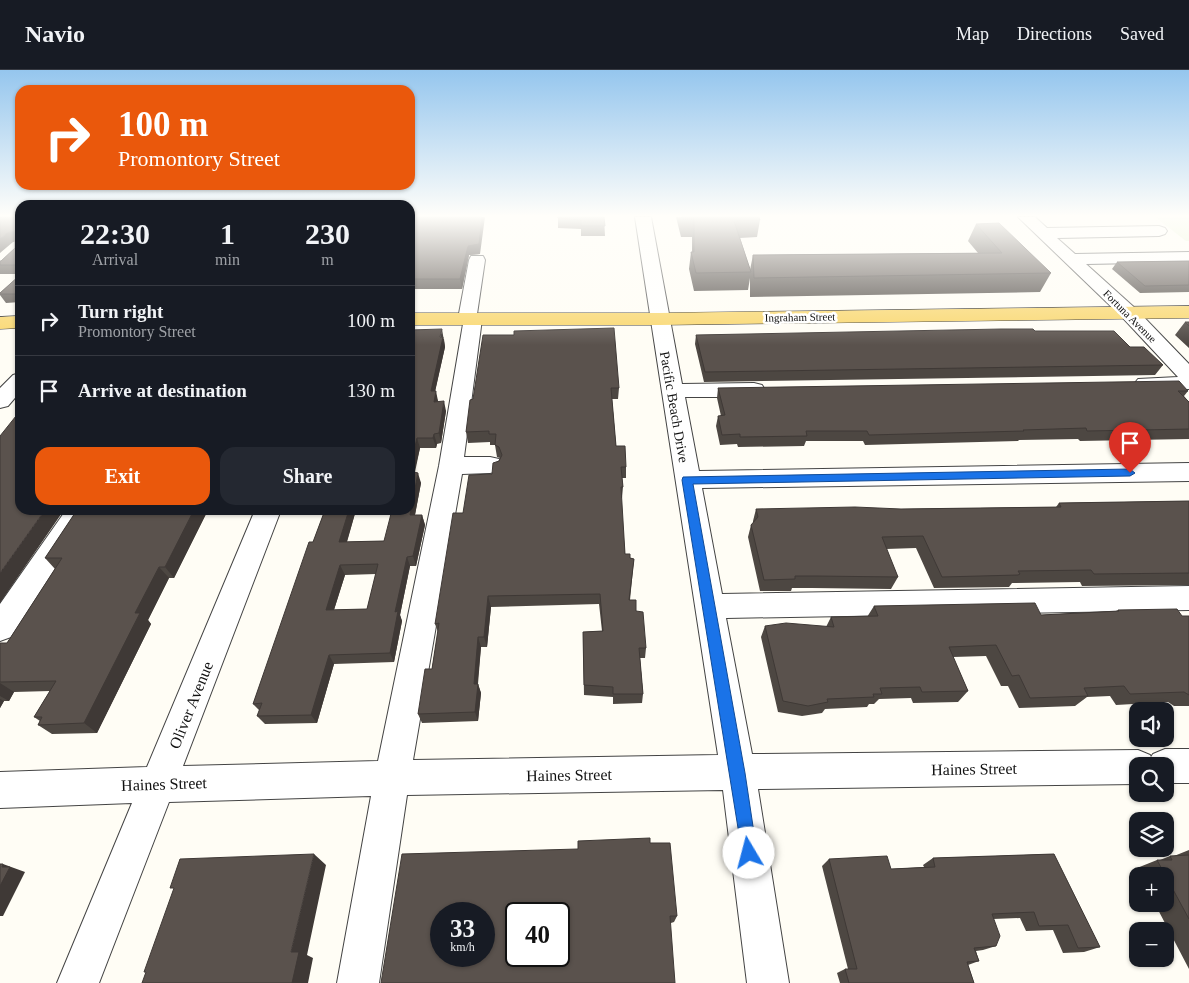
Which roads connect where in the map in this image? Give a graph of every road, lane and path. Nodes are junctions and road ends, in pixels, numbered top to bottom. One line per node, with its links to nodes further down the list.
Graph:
1 (1071, 259): 5 (street, Fortuna Avenue)
2 (477, 260): 8 (street)
3 (649, 260): 7 (street, Pacific Beach Drive)
4 (1189, 312): 5 (main road, Ingraham Street)
5 (1130, 313): 7 (main road, Ingraham Street); 11 (street, Fortuna Avenue)
6 (415, 319): 8 (main road, Ingraham Street)
7 (659, 319): 8 (main road, Ingraham Street); 16 (street, Pacific Beach Drive)
8 (470, 320): 19 (street)
9 (15, 322): 10 (main road)
10 (0, 323)
11 (1189, 376)
12 (1189, 383): 14 (street)
13 (15, 384): 17 (street)
14 (1130, 384)
15 (771, 390): 16 (street)
16 (672, 392): 21 (street, Pacific Beach Drive)
17 (0, 401)
18 (490, 465): 19 (street)
19 (451, 466): 31 (street)
20 (1189, 472): 21 (street)
21 (687, 480): 25 (street, Pacific Beach Drive)
22 (77, 515): 26 (street)
23 (266, 515): 32 (street, Oliver Avenue)
24 (1189, 598): 25 (street)
25 (708, 606): 30 (street, Pacific Beach Drive)
26 (0, 628)
27 (1174, 766): 28 (street)
28 (1189, 766)
29 (1129, 767): 30 (street, Haines Street)
30 (738, 773): 31 (street, Haines Street); 36 (street, Pacific Beach Drive)
31 (392, 778): 32 (street, Haines Street); 35 (street)
32 (159, 783): 33 (street, Haines Street); 34 (street, Oliver Avenue)
33 (0, 790)
34 (78, 983)
35 (358, 983)
36 (768, 983)

